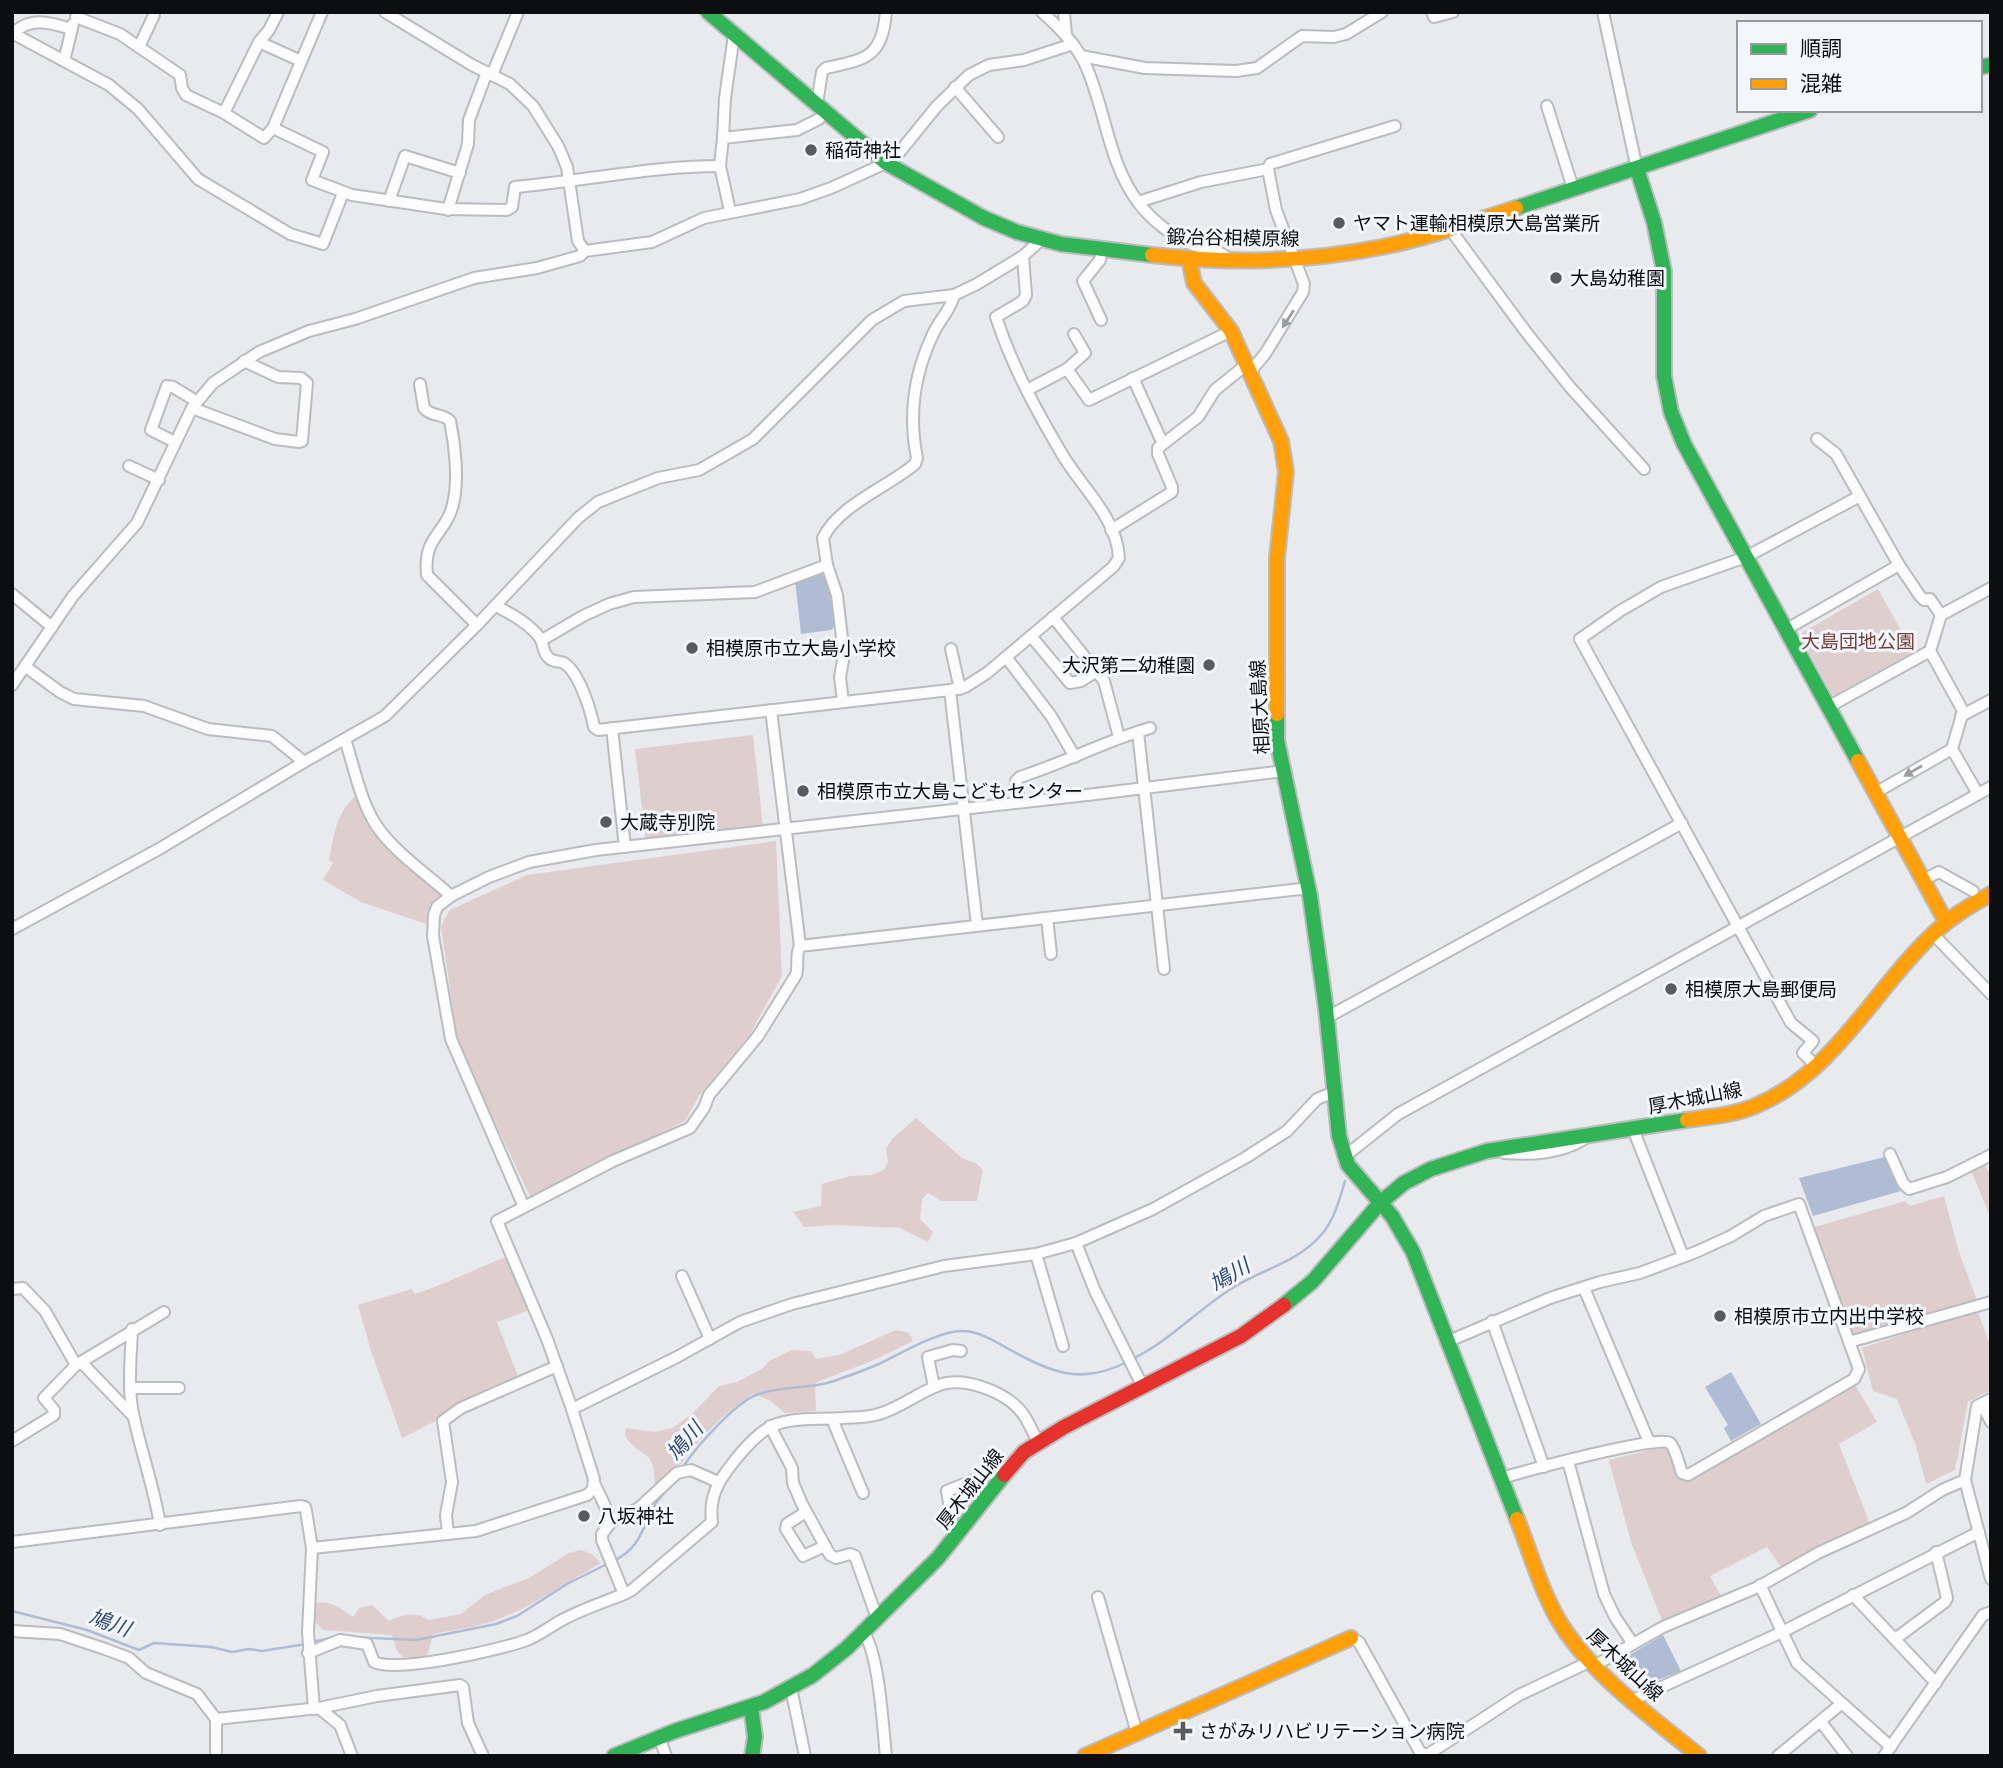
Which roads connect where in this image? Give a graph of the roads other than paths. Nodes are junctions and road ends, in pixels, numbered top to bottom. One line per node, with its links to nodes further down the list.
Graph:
1 (278, 12): 19 (street)
2 (322, 12): 23 (street)
3 (385, 12): 24 (street)
4 (518, 12): 24 (street)
5 (708, 12): 17 (main road, 鍛冶谷相模原線)
6 (886, 12): 26 (street)
7 (1042, 12): 18 (street)
8 (1064, 12): 18 (street)
9 (1382, 12): 21 (street)
10 (1432, 12): 11 (street)
11 (1453, 12)
12 (1603, 12): 38 (street)
13 (77, 14): 15 (street); 20 (street)
14 (154, 16): 20 (street)
15 (71, 29): 16 (street); 22 (street)
16 (13, 32): 22 (street)
17 (734, 34): 34 (street); 35 (main road, 鍛冶谷相模原線)
18 (1069, 40): 21 (street); 25 (street)
19 (259, 42): 23 (street); 29 (street)
20 (139, 47): 29 (street)
21 (1081, 56): 44 (street)
22 (64, 61): 42 (street)
23 (301, 61): 32 (street)
24 (490, 74): 39 (street); 40 (street)
25 (955, 87): 33 (street); 35 (street)
26 (818, 97)
27 (1547, 106): 41 (street)
28 (1804, 112): 38 (main road, 鍛冶谷相模原線)
29 (224, 113): 32 (street)
30 (819, 119): 34 (street)
31 (1395, 125): 37 (street)
32 (273, 128): 42 (street)
33 (998, 137)
34 (723, 138): 36 (street)
35 (888, 164): 46 (street); 48 (main road, 鍛冶谷相模原線)
36 (720, 166): 40 (street); 46 (street)
37 (1268, 169): 44 (street); 54 (street)
38 (1637, 169): 41 (main road, 鍛冶谷相模原線); 74 (main road)
39 (460, 173): 43 (street); 45 (street)
40 (569, 182): 45 (street); 50 (street)
41 (1573, 188): 47 (main road, 鍛冶谷相模原線)
42 (343, 193): 43 (street)
43 (388, 201): 45 (street)
44 (1138, 202): 53 (street)
45 (448, 210)
46 (730, 211): 50 (street)
47 (1450, 229): 54 (main road, 鍛冶谷相模原線); 70 (street)
48 (1041, 240): 49 (main road, 鍛冶谷相模原線); 51 (street)
49 (1102, 250): 52 (main road, 鍛冶谷相模原線); 56 (street)
50 (585, 251): 59 (street)
51 (1023, 256): 55 (street); 64 (street)
52 (1189, 259): 53 (main road, 鍛冶谷相模原線); 57 (main road, 相原大島線)
53 (1230, 260): 54 (main road, 鍛冶谷相模原線)
54 (1294, 260): 60 (street, one-way to 60)
55 (954, 295): 75 (street); 79 (street)
56 (1101, 320)
57 (1231, 331): 60 (main road, 相原大島線); 62 (street)
58 (1074, 334): 61 (street)
59 (244, 361): 65 (street); 65 (street)
60 (1248, 368): 68 (street); 107 (main road, 相原大島線)
61 (1067, 369): 62 (street); 64 (street)
62 (1132, 379): 68 (street)
63 (420, 384): 82 (street)
64 (1027, 390): 73 (street)
65 (194, 405): 67 (street); 67 (street)
66 (1818, 439): 72 (street)
67 (175, 442): 71 (street)
68 (1162, 442): 73 (street)
69 (129, 466): 71 (street)
70 (1644, 469)
71 (159, 480): 83 (street)
72 (1860, 496): 74 (street); 76 (street)
73 (1111, 530): 81 (street)
74 (1745, 556): 84 (main road); 114 (street)
75 (827, 565): 86 (street); 95 (street)
76 (1899, 565): 80 (street); 84 (street)
77 (1991, 588): 80 (street)
78 (12, 594): 83 (street)
79 (496, 606): 82 (street); 86 (street)
80 (1941, 615): 88 (street)
81 (1053, 617): 85 (street); 91 (street)
82 (477, 625): 103 (street)
83 (52, 627): 90 (street)
84 (1785, 630): 96 (main road)
85 (1031, 636): 89 (street); 91 (street)
86 (541, 640): 99 (street)
87 (951, 649): 93 (street)
88 (1930, 651): 96 (street); 98 (street)
89 (1006, 657): 93 (street); 105 (street)
90 (26, 667): 92 (street); 106 (street)
91 (1098, 670): 102 (street)
92 (12, 685)
93 (955, 689): 95 (street); 113 (street)
94 (1991, 700): 98 (street)
95 (843, 702): 97 (street)
96 (1828, 707): 110 (main road)
97 (771, 710): 99 (street); 115 (street)
98 (1961, 716): 104 (street)
99 (611, 728): 117 (street)
100 (1150, 728): 101 (street)
101 (1138, 732): 102 (street); 108 (street)
102 (1119, 737): 105 (street)
103 (345, 739): 106 (street); 121 (street)
104 (1952, 749): 110 (street, one-way to 110); 111 (street)
105 (1075, 757): 112 (street)
106 (304, 762): 127 (street)
107 (1284, 771): 108 (street); 119 (main road, 相原大島線)
108 (1143, 787): 112 (street); 122 (street)
109 (1991, 787): 111 (street)
110 (1874, 793): 116 (main road)
111 (1978, 794): 116 (street)
112 (1019, 801): 113 (street)
113 (963, 808): 115 (street); 125 (street)
114 (1682, 823): 126 (street); 133 (street)
115 (785, 828): 117 (street); 129 (street)
116 (1899, 837): 118 (main road); 126 (street)
117 (625, 847): 121 (street)
118 (1923, 880): 120 (street); 124 (main road)
119 (1309, 888): 122 (street); 133 (main road, 相原大島線)
120 (1985, 895): 124 (main road, 厚木城山線)
121 (451, 896): 141 (street)
122 (1157, 905): 123 (street); 131 (street)
123 (1046, 918): 125 (street); 130 (street)
124 (1946, 922): 128 (main road, 厚木城山線)
125 (977, 925): 129 (street)
126 (1739, 928): 134 (street); 139 (street)
127 (12, 929)
128 (1933, 934): 132 (street); 134 (main road, 厚木城山線)
129 (800, 946): 141 (street)
130 (1051, 954)
131 (1164, 969)
132 (1991, 994)
133 (1326, 1017): 135 (main road, 相原大島線)
134 (1816, 1066): 136 (main road, 厚木城山線)
135 (1334, 1092): 139 (main road, 相原大島線); 142 (street)
136 (1633, 1129): 140 (main road, 厚木城山線); 144 (street)
137 (1890, 1154): 138 (street)
138 (1991, 1155)
139 (1344, 1157): 140 (main road, 相原大島線)
140 (1380, 1203): 153 (main road, 厚木城山線); 160 (main road, 厚木城山線)
141 (524, 1207): 158 (street)
142 (1076, 1243): 143 (street); 160 (street)
143 (1036, 1254): 152 (street); 155 (street)
144 (1683, 1256): 146 (street); 154 (street)
145 (682, 1276): 152 (street)
146 (1584, 1288): 150 (street); 171 (street)
147 (12, 1289): 157 (street)
148 (1991, 1302): 154 (street)
149 (164, 1312): 151 (street)
150 (1492, 1321): 153 (street); 173 (street)
151 (132, 1329): 157 (street); 161 (street)
152 (710, 1339): 164 (street)
153 (1449, 1341): 175 (main road, 厚木城山線)
154 (1849, 1342): 171 (street)
155 (1063, 1346)
156 (961, 1350): 159 (street)
157 (79, 1364): 165 (street); 169 (street)
158 (557, 1366): 164 (street); 184 (street)
159 (934, 1387): 166 (street); 170 (street)
160 (1143, 1387): 170 (main road, 厚木城山線)
161 (130, 1388): 162 (street); 165 (street)
162 (179, 1388)
163 (1986, 1402): 167 (street); 176 (street)
164 (572, 1409): 178 (street)
165 (133, 1416): 182 (street)
166 (832, 1419): 168 (street); 179 (street)
167 (1991, 1422)
168 (770, 1426): 177 (street); 180 (street)
169 (12, 1441)
170 (1038, 1442): 174 (main road, 厚木城山線)
171 (1649, 1442): 172 (street)
172 (1567, 1461): 173 (street); 203 (street)
173 (1544, 1467): 175 (street)
174 (1005, 1472): 185 (main road, 厚木城山線); 185 (street)
175 (1502, 1478): 205 (main road, 厚木城山線)
176 (1965, 1480): 183 (street); 192 (street)
177 (718, 1482): 181 (street); 193 (street)
178 (595, 1485): 181 (street); 184 (street)
179 (863, 1493)
180 (806, 1512): 187 (street); 187 (street)
181 (612, 1521): 193 (street)
182 (160, 1525): 186 (street); 188 (street)
183 (1979, 1532): 189 (street); 190 (street)
184 (448, 1534): 188 (street)
185 (955, 1539): 197 (main road, 厚木城山線)
186 (12, 1542)
187 (825, 1546): 197 (street)
188 (312, 1548): 204 (street)
189 (1936, 1552): 194 (street); 202 (street)
190 (1989, 1564): 191 (street)
191 (1991, 1579)
192 (1760, 1585): 200 (street); 203 (street)
193 (624, 1594): 204 (street)
194 (1853, 1595): 200 (street); 202 (street)
195 (1098, 1597): 214 (street)
196 (1991, 1612): 206 (street)
197 (877, 1618): 199 (main road, 厚木城山線)
198 (12, 1631): 212 (street)
199 (863, 1632): 207 (main road, 厚木城山線); 224 (street)
200 (1782, 1632): 208 (street); 209 (street)
201 (1351, 1638): 205 (street); 214 (main road)
202 (1895, 1639): 206 (street)
203 (1633, 1644): 205 (street)
204 (308, 1651): 211 (street)
205 (1592, 1664): 208 (main road, 厚木城山線)
206 (1936, 1683): 216 (street)
207 (791, 1688): 210 (main road, 厚木城山線); 223 (street)
208 (1633, 1700): 226 (main road, 厚木城山線)
209 (1841, 1704): 213 (street); 216 (street)
210 (751, 1707): 215 (main road, 厚木城山線); 222 (main road)
211 (316, 1708): 212 (street); 218 (street); 219 (street)
212 (216, 1719): 217 (street)
213 (1821, 1722): 227 (street); 228 (street)
214 (1137, 1733): 225 (main road)
215 (659, 1737): 220 (main road, 厚木城山線); 221 (street)
216 (1888, 1751)
217 (216, 1756)
218 (352, 1756)
219 (483, 1756)
220 (614, 1756)
221 (666, 1756)
222 (752, 1756)
223 (805, 1756)
224 (886, 1756)
225 (1085, 1756)
226 (1699, 1756)
227 (1778, 1756)
228 (1847, 1756)

